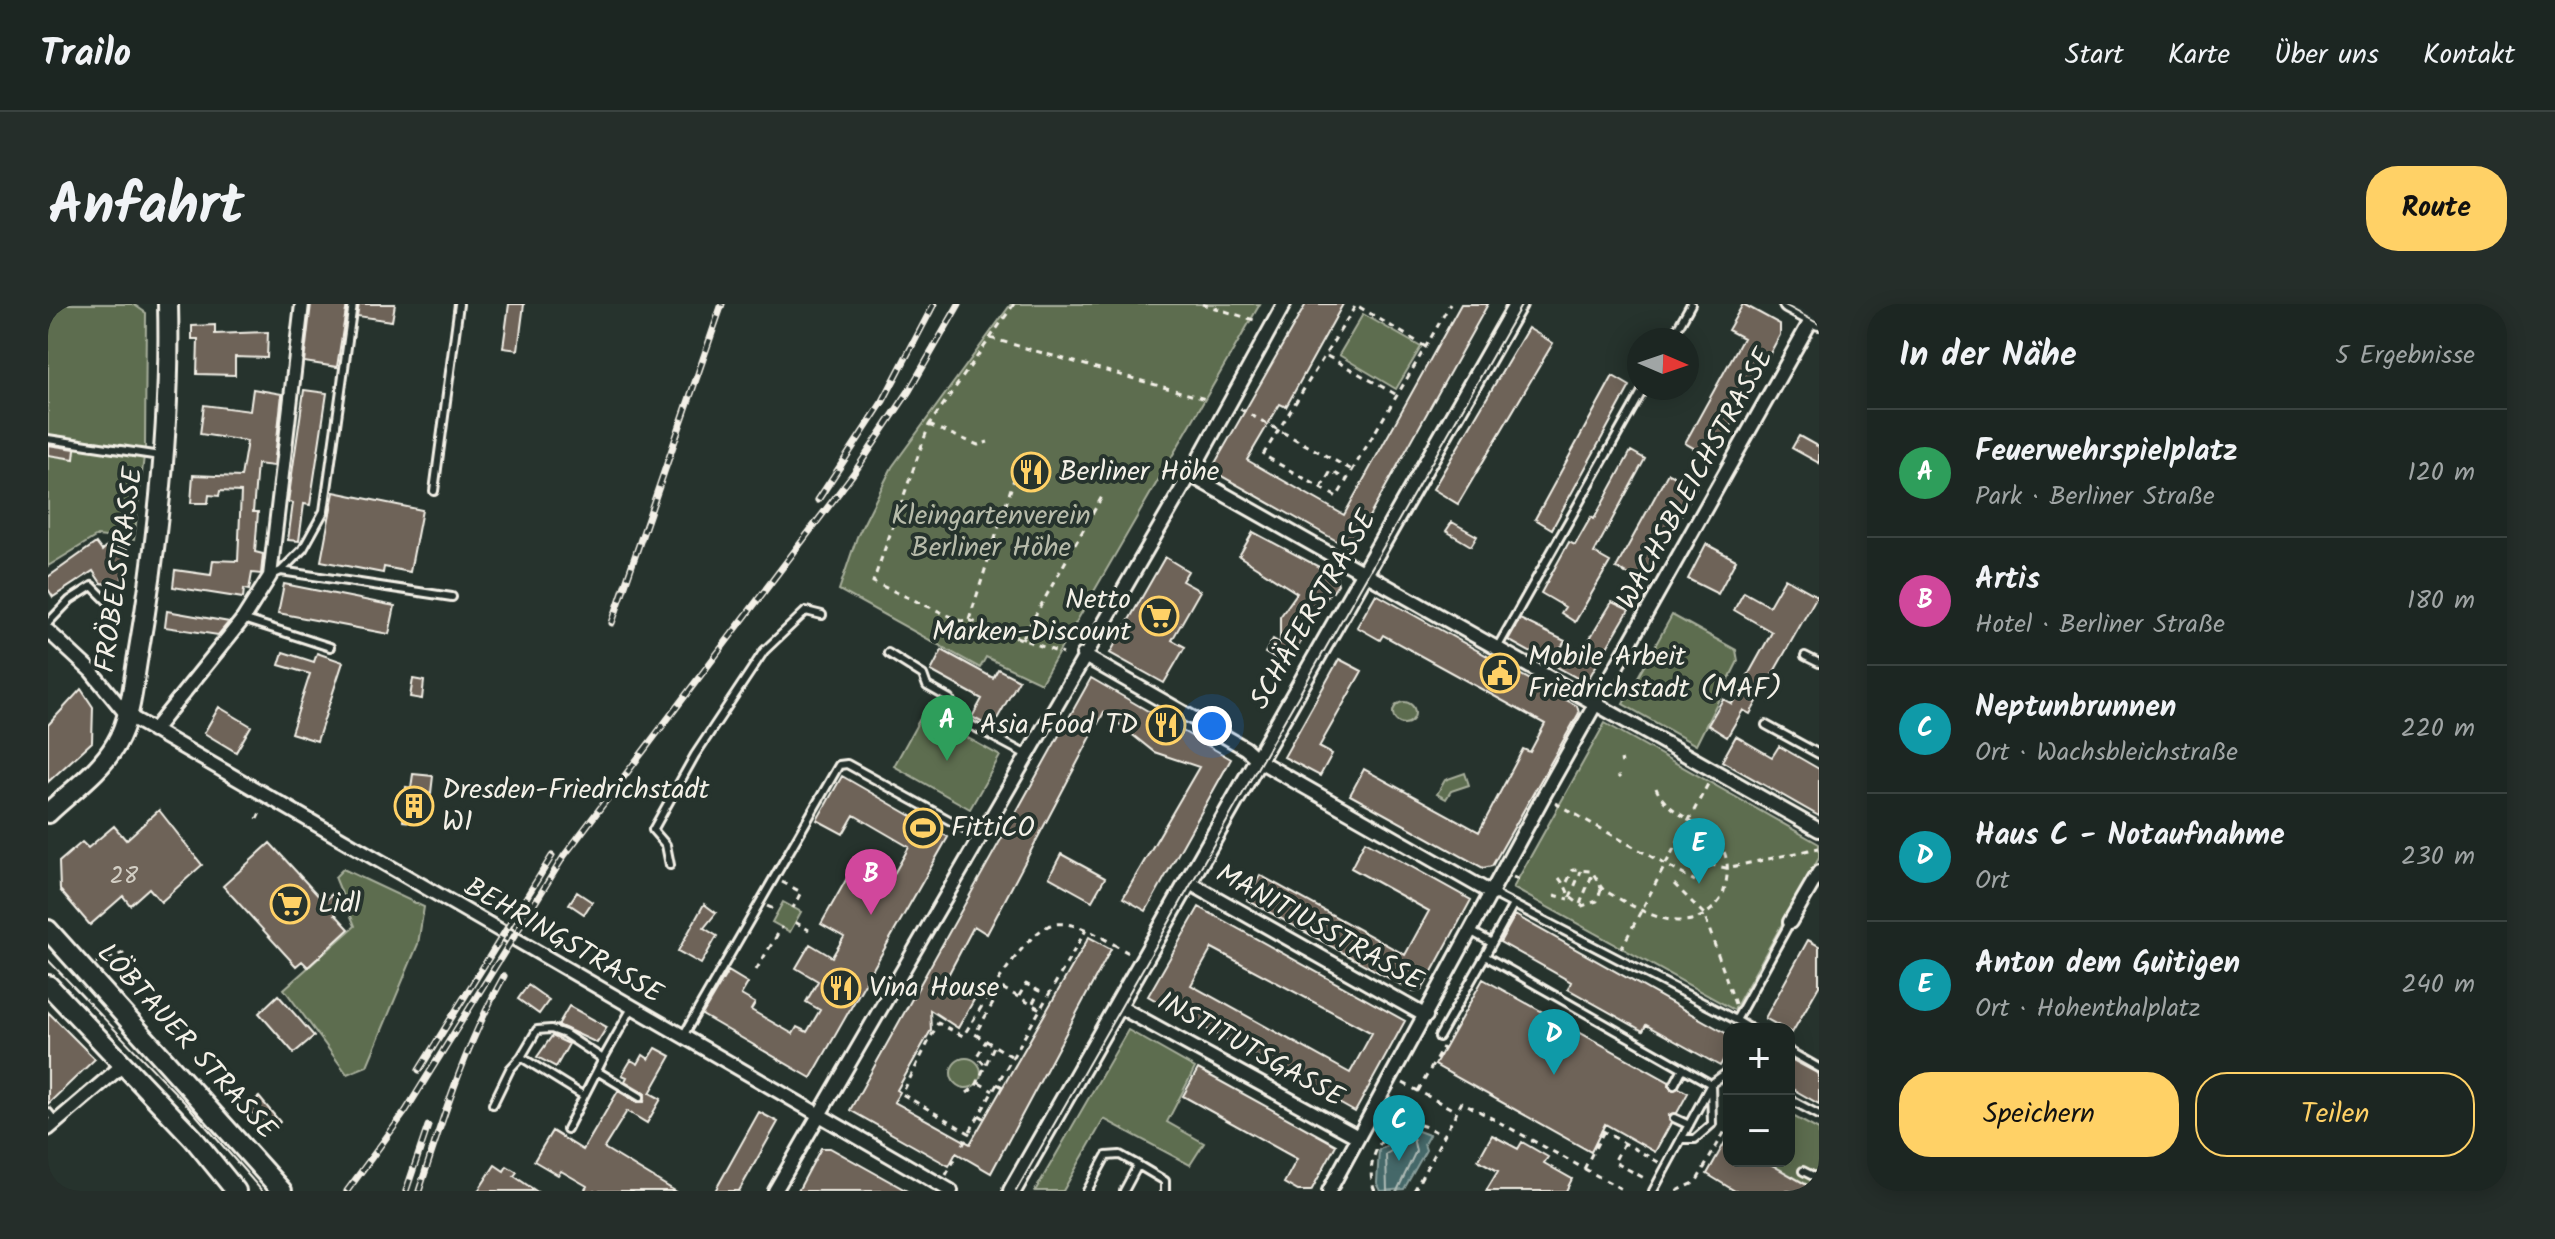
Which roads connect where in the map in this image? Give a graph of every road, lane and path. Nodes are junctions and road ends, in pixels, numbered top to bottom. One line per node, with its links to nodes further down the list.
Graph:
1 (168, 304): 27 (main road, FRÖBELSTRASSE)
2 (302, 304): 35 (street)
3 (353, 304): 35 (lane)
4 (459, 304): 32 (lane)
5 (1014, 304): 15 (path)
6 (1202, 304): 13 (path)
7 (1284, 304): 21 (street)
8 (1357, 304): 16 (path); 17 (path)
9 (1450, 304): 16 (path)
10 (1518, 304): 34 (street, SCHÄFERSTRASSE)
11 (1691, 304): 14 (lane)
12 (1804, 311): 51 (street, WACHSBLEICHSTRASSE)
13 (1254, 320)
14 (1678, 328)
15 (990, 338): 19 (path); 22 (path)
16 (1426, 347): 18 (path)
17 (1326, 355): 18 (path); 23 (path)
18 (1397, 395): 28 (path)
19 (1209, 400)
20 (1637, 400): 45 (lane)
21 (1229, 404): 23 (path); 29 (street)
22 (929, 425): 25 (path); 40 (path)
23 (1277, 430): 28 (path); 31 (path)
24 (48, 439): 27 (lane)
25 (988, 442)
26 (1022, 454): 40 (path)
27 (164, 457): 52 (main road, FRÖBELSTRASSE)
28 (1352, 470): 30 (path)
29 (1190, 475): 34 (street); 48 (street)
30 (1347, 480): 31 (path); 31 (path)
31 (1321, 488)
32 (434, 491)
33 (1104, 493): 43 (path)
34 (1365, 573): 45 (street); 57 (street, SCHÄFERSTRASSE)
35 (275, 574): 36 (lane); 39 (street)
36 (452, 597)
37 (107, 601): 41 (lane)
38 (822, 615): 68 (lane)
39 (243, 619): 44 (lane); 54 (street)
40 (969, 620): 43 (path)
41 (48, 623)
42 (48, 631): 52 (street, BEHRINGSTRASSE)
43 (1022, 639): 47 (path)
44 (330, 647)
45 (1497, 648): 51 (street)
46 (888, 653): 56 (lane)
47 (1063, 654)
48 (1083, 655): 56 (street); 57 (street)
49 (1805, 656): 50 (lane)
50 (1819, 663)
51 (1597, 705): 58 (street); 80 (street, WACHSBLEICHSTRASSE)
52 (127, 715): 54 (street, BEHRINGSTRASSE); 61 (main road, FRÖBELSTRASSE)
53 (1766, 725): 55 (lane)
54 (153, 731): 112 (street, BEHRINGSTRASSE)
55 (1819, 754)
56 (1027, 755): 64 (street)
57 (1258, 760): 76 (street, SCHÄFERSTRASSE); 80 (street)
58 (1715, 772): 62 (path); 63 (street)
59 (1656, 788): 62 (path)
60 (1565, 808): 67 (path)
61 (48, 813)
62 (1689, 817): 67 (path); 69 (path)
63 (1819, 830)
64 (980, 837): 73 (lane); 146 (street)
65 (1819, 848): 69 (path)
66 (1686, 860): 69 (path)
67 (1665, 864): 75 (path); 86 (path)
68 (670, 865)
69 (1726, 868): 87 (path)
70 (1582, 869): 72 (path); 78 (path); 82 (path)
71 (1819, 872): 89 (street)
72 (1593, 873): 79 (path); 83 (path)
73 (773, 877): 85 (path); 119 (lane)
74 (1559, 878): 78 (path)
75 (1695, 881)
76 (1188, 882): 111 (street, SCHÄFERSTRASSE); 114 (street, MANITIUSSTRASSE)
77 (1674, 884): 87 (path)
78 (1565, 886): 82 (path)
79 (1601, 889): 83 (path); 86 (path)
80 (1493, 894): 84 (lane); 94 (street)
81 (1554, 895): 82 (path)
82 (1570, 897): 83 (path)
83 (1580, 904)
84 (1513, 905): 95 (lane); 101 (lane)
85 (793, 908)
86 (1641, 911): 87 (path); 101 (path)
87 (1704, 914): 115 (path)
88 (795, 922): 92 (path)
89 (1790, 922): 115 (lane)
90 (782, 927): 102 (path)
91 (48, 930): 103 (main road, LÖBTAUER STRASSE)
92 (809, 930)
93 (1086, 930): 96 (path); 99 (path); 154 (path)
94 (1472, 932): 95 (lane); 114 (street)
95 (1492, 943): 100 (lane)
96 (1075, 949): 98 (path); 104 (path)
97 (129, 951): 103 (path)
98 (1081, 952)
99 (1129, 953)
100 (1485, 956): 120 (lane); 129 (lane)
101 (1616, 957): 115 (lane)
102 (756, 970)
103 (85, 973): 170 (main road, LÖBTAUER STRASSE)
104 (1060, 975): 105 (path); 108 (path)
105 (1065, 979)
106 (48, 985): 127 (main road)
107 (1019, 997): 109 (path); 109 (path); 121 (path)
108 (1044, 1003): 110 (path); 113 (path)
109 (1032, 1005): 113 (path)
110 (1050, 1006)
111 (1118, 1006): 157 (street, INSTITUTSGASSE); 172 (street, SCHÄFERSTRASSE)
112 (632, 1008): 119 (street, BEHRINGSTRASSE); 126 (lane)
113 (1040, 1009): 117 (path)
114 (1426, 1016): 133 (street)
115 (1738, 1018): 116 (lane)
116 (1744, 1023)
117 (1028, 1029): 118 (path); 125 (path)
118 (1035, 1033)
119 (682, 1037): 146 (street, BEHRINGSTRASSE)
120 (1439, 1037)
121 (986, 1041): 122 (path); 128 (path)
122 (994, 1046): 125 (path); 128 (path)
123 (1795, 1054): 130 (lane)
124 (521, 1057): 126 (lane); 141 (lane); 144 (lane)
125 (1013, 1057): 135 (path)
126 (603, 1059): 131 (lane)
127 (124, 1064): 151 (street); 169 (main road)
128 (984, 1064): 134 (path)
129 (1683, 1068): 136 (lane); 137 (lane)
130 (1819, 1068)
131 (597, 1071): 141 (lane); 142 (lane)
132 (1723, 1075): 136 (lane)
133 (1392, 1077): 145 (path); 157 (street)
134 (978, 1083): 139 (path); 140 (path)
135 (997, 1084): 138 (path); 139 (path)
136 (1711, 1084): 152 (lane); 158 (lane)
137 (1674, 1085)
138 (1005, 1088)
139 (993, 1091): 147 (path)
140 (967, 1093)
141 (584, 1096): 153 (lane)
142 (640, 1097)
143 (1795, 1102): 148 (lane)
144 (493, 1104)
145 (1456, 1111): 156 (path); 164 (path)
146 (819, 1115): 167 (street, BEHRINGSTRASSE); 171 (street)
147 (979, 1115): 150 (path); 154 (path)
148 (1819, 1115)
149 (1674, 1118): 152 (lane)
150 (987, 1120)
151 (51, 1121)
152 (1689, 1125): 158 (lane)
153 (567, 1129)
154 (969, 1133): 160 (path)
155 (1723, 1135): 180 (path)
156 (1443, 1136): 177 (path); 178 (path)
157 (1358, 1137): 176 (street)
158 (1681, 1139): 163 (lane)
159 (1624, 1143): 163 (path); 164 (path); 168 (path)
160 (963, 1145)
161 (958, 1154): 167 (path)
162 (1138, 1165): 173 (lane); 174 (lane); 175 (lane)
163 (1667, 1166): 168 (lane)
164 (1584, 1169): 179 (path)
165 (1803, 1171): 166 (lane)
166 (1819, 1179)
167 (946, 1188)
168 (1655, 1188)
169 (236, 1191)
170 (282, 1191)
171 (775, 1191)
172 (1012, 1191)
173 (1087, 1191)
174 (1124, 1191)
175 (1165, 1191)
176 (1329, 1191)
177 (1375, 1191)
178 (1414, 1191)
179 (1625, 1191)
180 (1677, 1191)

